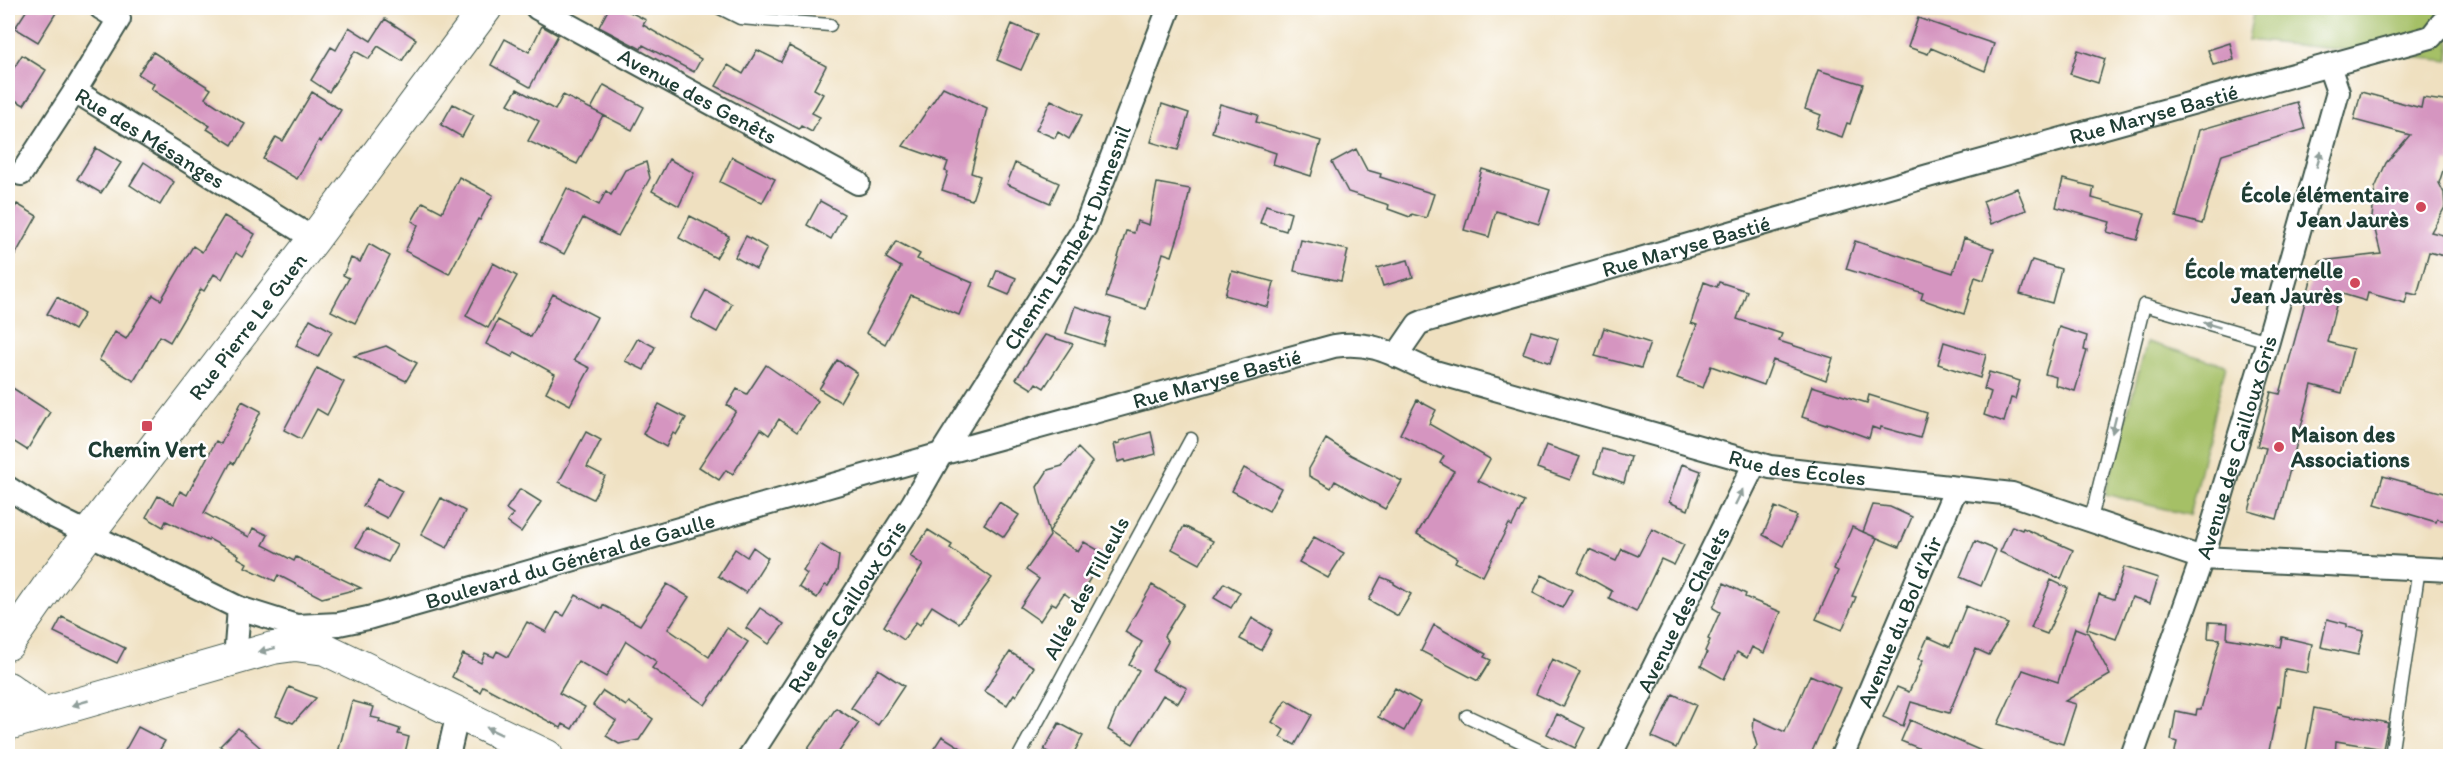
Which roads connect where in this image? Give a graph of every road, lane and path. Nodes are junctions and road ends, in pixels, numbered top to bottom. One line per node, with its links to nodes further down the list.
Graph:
1 (101, 8): 9 (street, Rue des Mésanges)
2 (486, 8): 12 (street, Rue Pierre Le Guen)
3 (537, 8): 11 (street, Avenue des Genêts)
4 (720, 8): 7 (lane)
5 (1169, 8): 16 (street, Chemin Lambert Dumesnil)
6 (2442, 23): 8 (street, Rue Maryse Bastié)
7 (830, 25)
8 (2329, 66): 13 (street, Avenue des Cailloux Gris, one-way to 8); 14 (street, Rue Maryse Bastié)
9 (75, 91): 10 (street); 12 (street, Rue des Mésanges)
10 (21, 174)
11 (858, 183)
12 (314, 239): 22 (street, Rue Pierre Le Guen)
13 (2268, 341): 21 (lane, one-way to 21); 23 (street, Avenue des Cailloux Gris)
14 (1396, 356): 16 (street, Rue Maryse Bastié); 17 (street, Rue des Écoles)
15 (1191, 439): 37 (lane, Allée des Tilleuls)
16 (940, 454): 18 (street, Rue Maryse Bastié); 36 (street, Rue des Cailloux Gris)
17 (1755, 463): 20 (street, Rue des Écoles); 39 (street, Avenue des Chalets, one-way to 17)
18 (843, 483): 26 (street, Boulevard du Général de Gaulle)
19 (8, 488): 22 (street)
20 (1956, 488): 21 (street, Rue des Écoles); 40 (street, Avenue du Bol d'Air)
21 (2091, 519): 23 (street, Rue des Écoles)
22 (89, 533): 26 (street); 27 (street, Rue Pierre Le Guen)
23 (2202, 558): 24 (street, Rue des Écoles); 41 (street, Avenue des Cailloux Gris)
24 (2419, 568): 25 (street, Rue des Écoles); 42 (lane)
25 (2451, 570)
26 (239, 608): 28 (street)
27 (8, 644)
28 (235, 659): 30 (street, one-way to 30); 31 (street, one-way to 28)
29 (8, 688): 30 (street)
30 (43, 713): 33 (street)
31 (458, 713): 34 (street); 35 (street, one-way to 31)
32 (1467, 716): 38 (lane)
33 (8, 724)
34 (448, 756)
35 (547, 756)
36 (750, 756)
37 (1018, 756)
38 (1551, 756)
39 (1610, 756)
40 (1842, 756)
41 (2132, 756)
42 (2391, 756)

